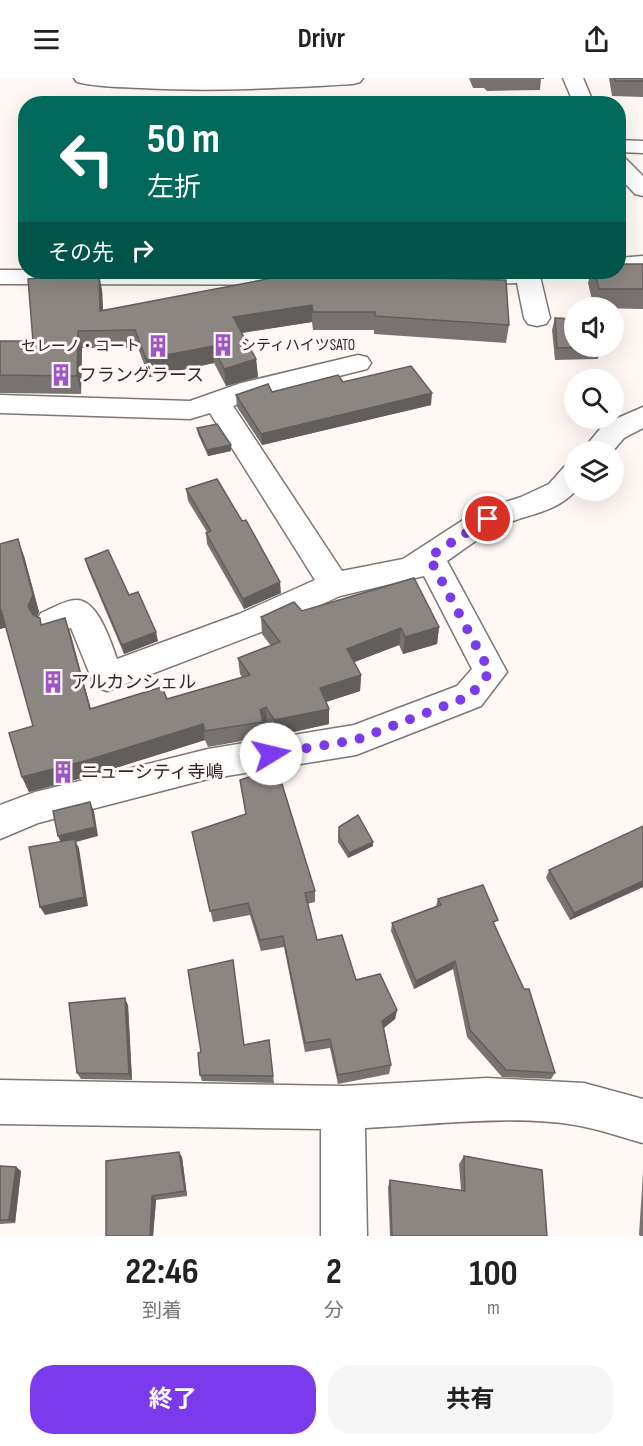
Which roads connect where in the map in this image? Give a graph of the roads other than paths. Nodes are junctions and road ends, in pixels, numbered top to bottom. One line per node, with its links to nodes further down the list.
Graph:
1 (353, 78): 3 (street)
2 (573, 78): 4 (street)
3 (93, 84)
4 (581, 96)
5 (626, 146): 6 (street)
6 (643, 147)
7 (626, 172): 8 (street)
8 (643, 189)
9 (643, 263): 10 (street)
10 (626, 264)
11 (0, 277): 12 (street)
12 (18, 277)
13 (529, 279): 14 (street)
14 (537, 318)
15 (358, 363): 16 (street)
16 (217, 402): 17 (street); 22 (street)
17 (0, 404)
18 (643, 416): 19 (street)
19 (605, 441)
20 (564, 485): 21 (street)
21 (429, 557): 22 (street); 24 (street)
22 (334, 585): 23 (street)
23 (52, 622)
24 (0, 822)
25 (0, 1102): 26 (street)
26 (343, 1108): 27 (street); 28 (street)
27 (643, 1121)
28 (344, 1236)

